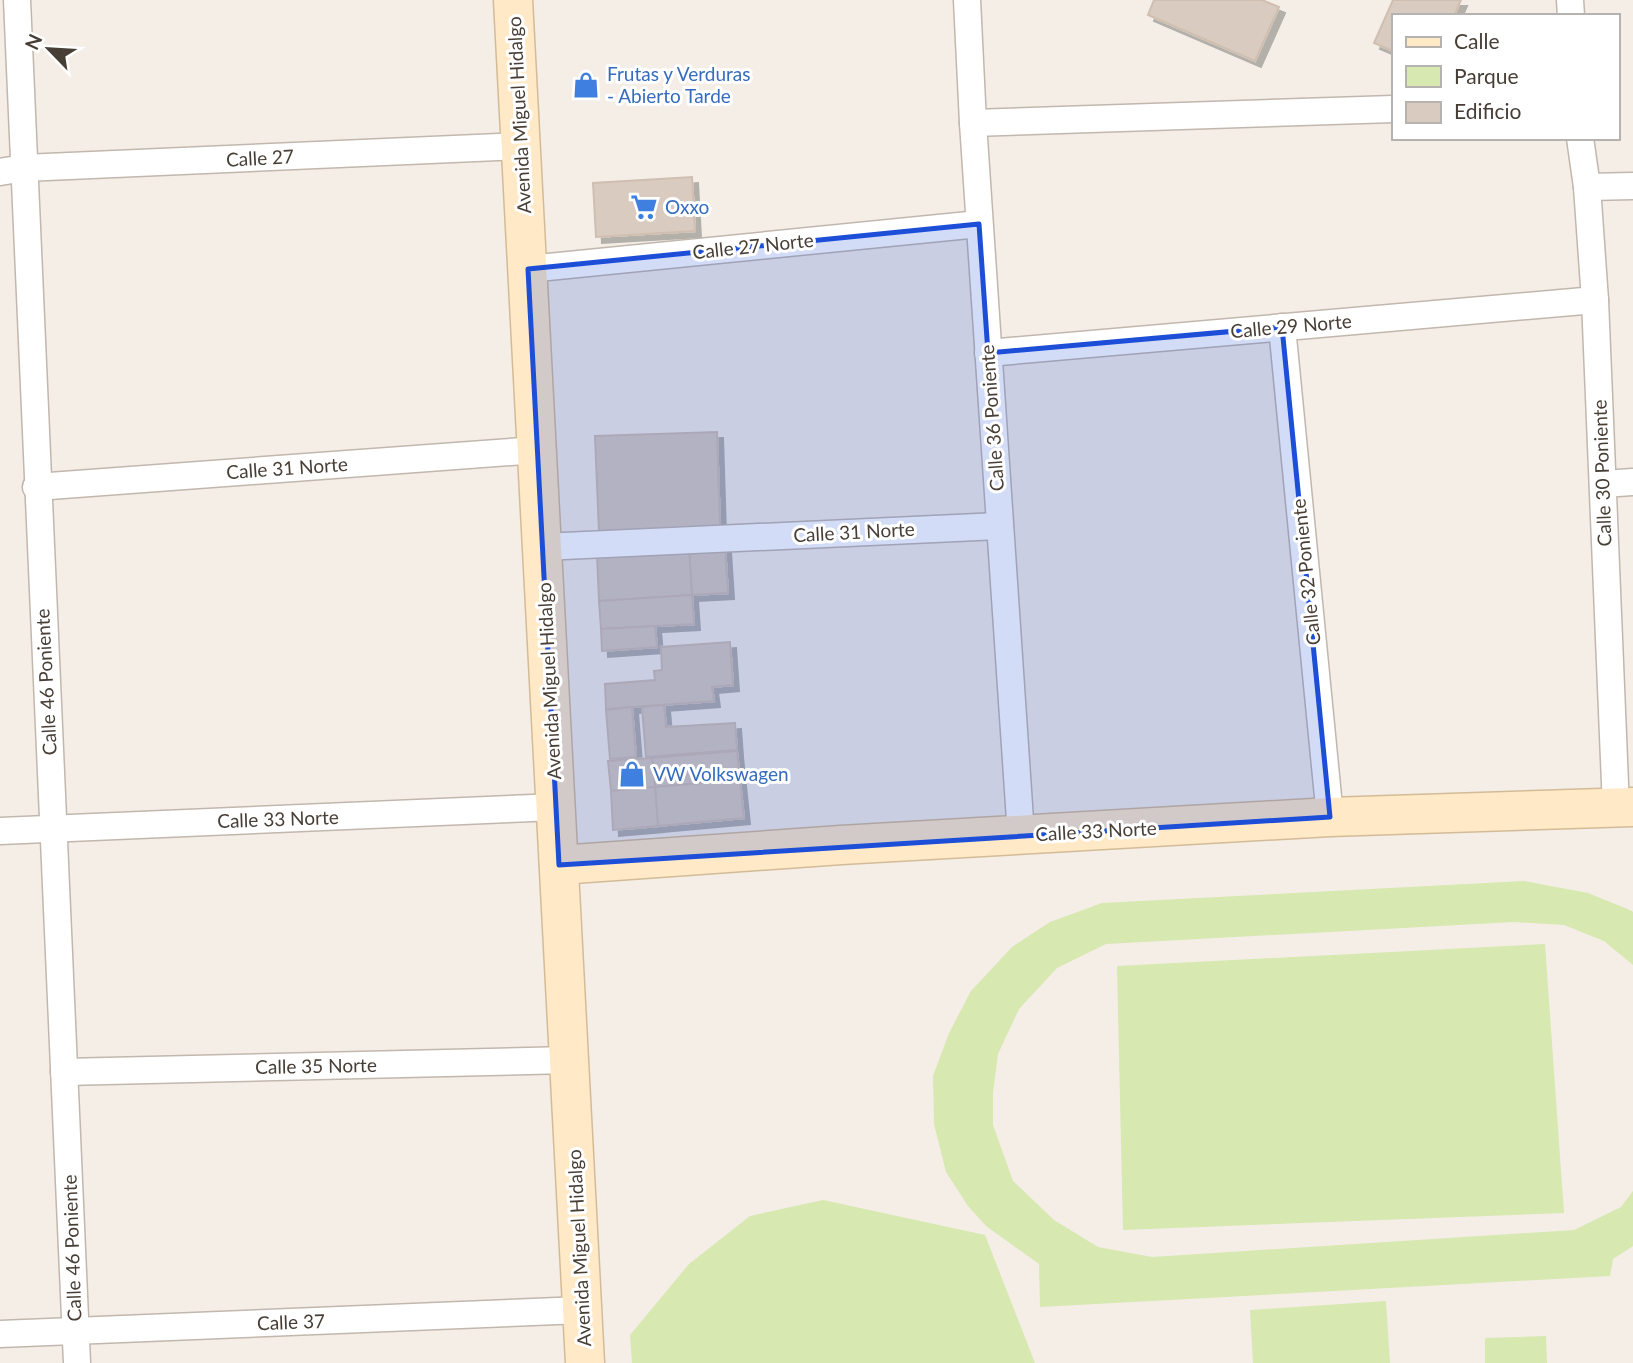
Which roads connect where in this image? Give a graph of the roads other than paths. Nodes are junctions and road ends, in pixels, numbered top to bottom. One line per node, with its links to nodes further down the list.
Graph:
1 (17, 0): 8 (street, Calle 46 Poniente)
2 (513, 0): 7 (main road, Avenida Miguel Hidalgo)
3 (967, 0): 5 (street, Calle 36 Poniente)
4 (1392, 109): 5 (street)
5 (973, 123): 11 (street, Calle 36 Poniente)
6 (1580, 140): 10 (street, Calle 30 Poniente)
7 (520, 146): 8 (street, Calle 27); 12 (main road, Avenida Miguel Hidalgo)
8 (12, 170): 19 (street, Calle 46 Poniente)
9 (1633, 186): 10 (street)
10 (1587, 187): 13 (street, Calle 30 Poniente)
11 (979, 224): 12 (street, Calle 27 Norte); 15 (street, Calle 36 Poniente)
12 (528, 269): 16 (main road, Avenida Miguel Hidalgo)
13 (1595, 300): 14 (street, Calle 29 Norte); 18 (street, Calle 30 Poniente)
14 (1282, 327): 15 (street, Calle 29 Norte); 24 (street, Calle 32 Poniente)
15 (988, 353): 20 (street, Calle 36 Poniente)
16 (537, 450): 19 (street, Calle 31 Norte); 21 (main road, Avenida Miguel Hidalgo)
17 (1633, 482): 18 (street)
18 (1603, 484): 23 (street, Calle 30 Poniente)
19 (36, 487): 25 (street, Calle 46 Poniente)
20 (999, 526): 21 (street, Calle 31 Norte); 27 (street, Calle 36 Poniente)
21 (542, 547): 22 (main road, Avenida Miguel Hidalgo)
22 (556, 807): 25 (street, Calle 33 Norte); 28 (main road, Avenida Miguel Hidalgo)
23 (1624, 807): 24 (main road, Calle 33 Norte)
24 (1330, 817): 27 (main road, Calle 33 Norte)
25 (53, 828): 26 (street, Calle 33 Norte); 30 (street, Calle 46 Poniente)
26 (0, 831)
27 (1021, 835): 28 (main road, Calle 33 Norte)
28 (559, 865): 29 (main road, Avenida Miguel Hidalgo)
29 (569, 1060): 30 (street, Calle 35 Norte); 31 (main road, Avenida Miguel Hidalgo)
30 (64, 1072): 32 (street, Calle 46 Poniente)
31 (582, 1310): 32 (street, Calle 37); 35 (main road, Avenida Miguel Hidalgo)
32 (75, 1331): 33 (street, Calle 37); 34 (street, Calle 46 Poniente)
33 (0, 1334)
34 (77, 1363)
35 (585, 1363)

